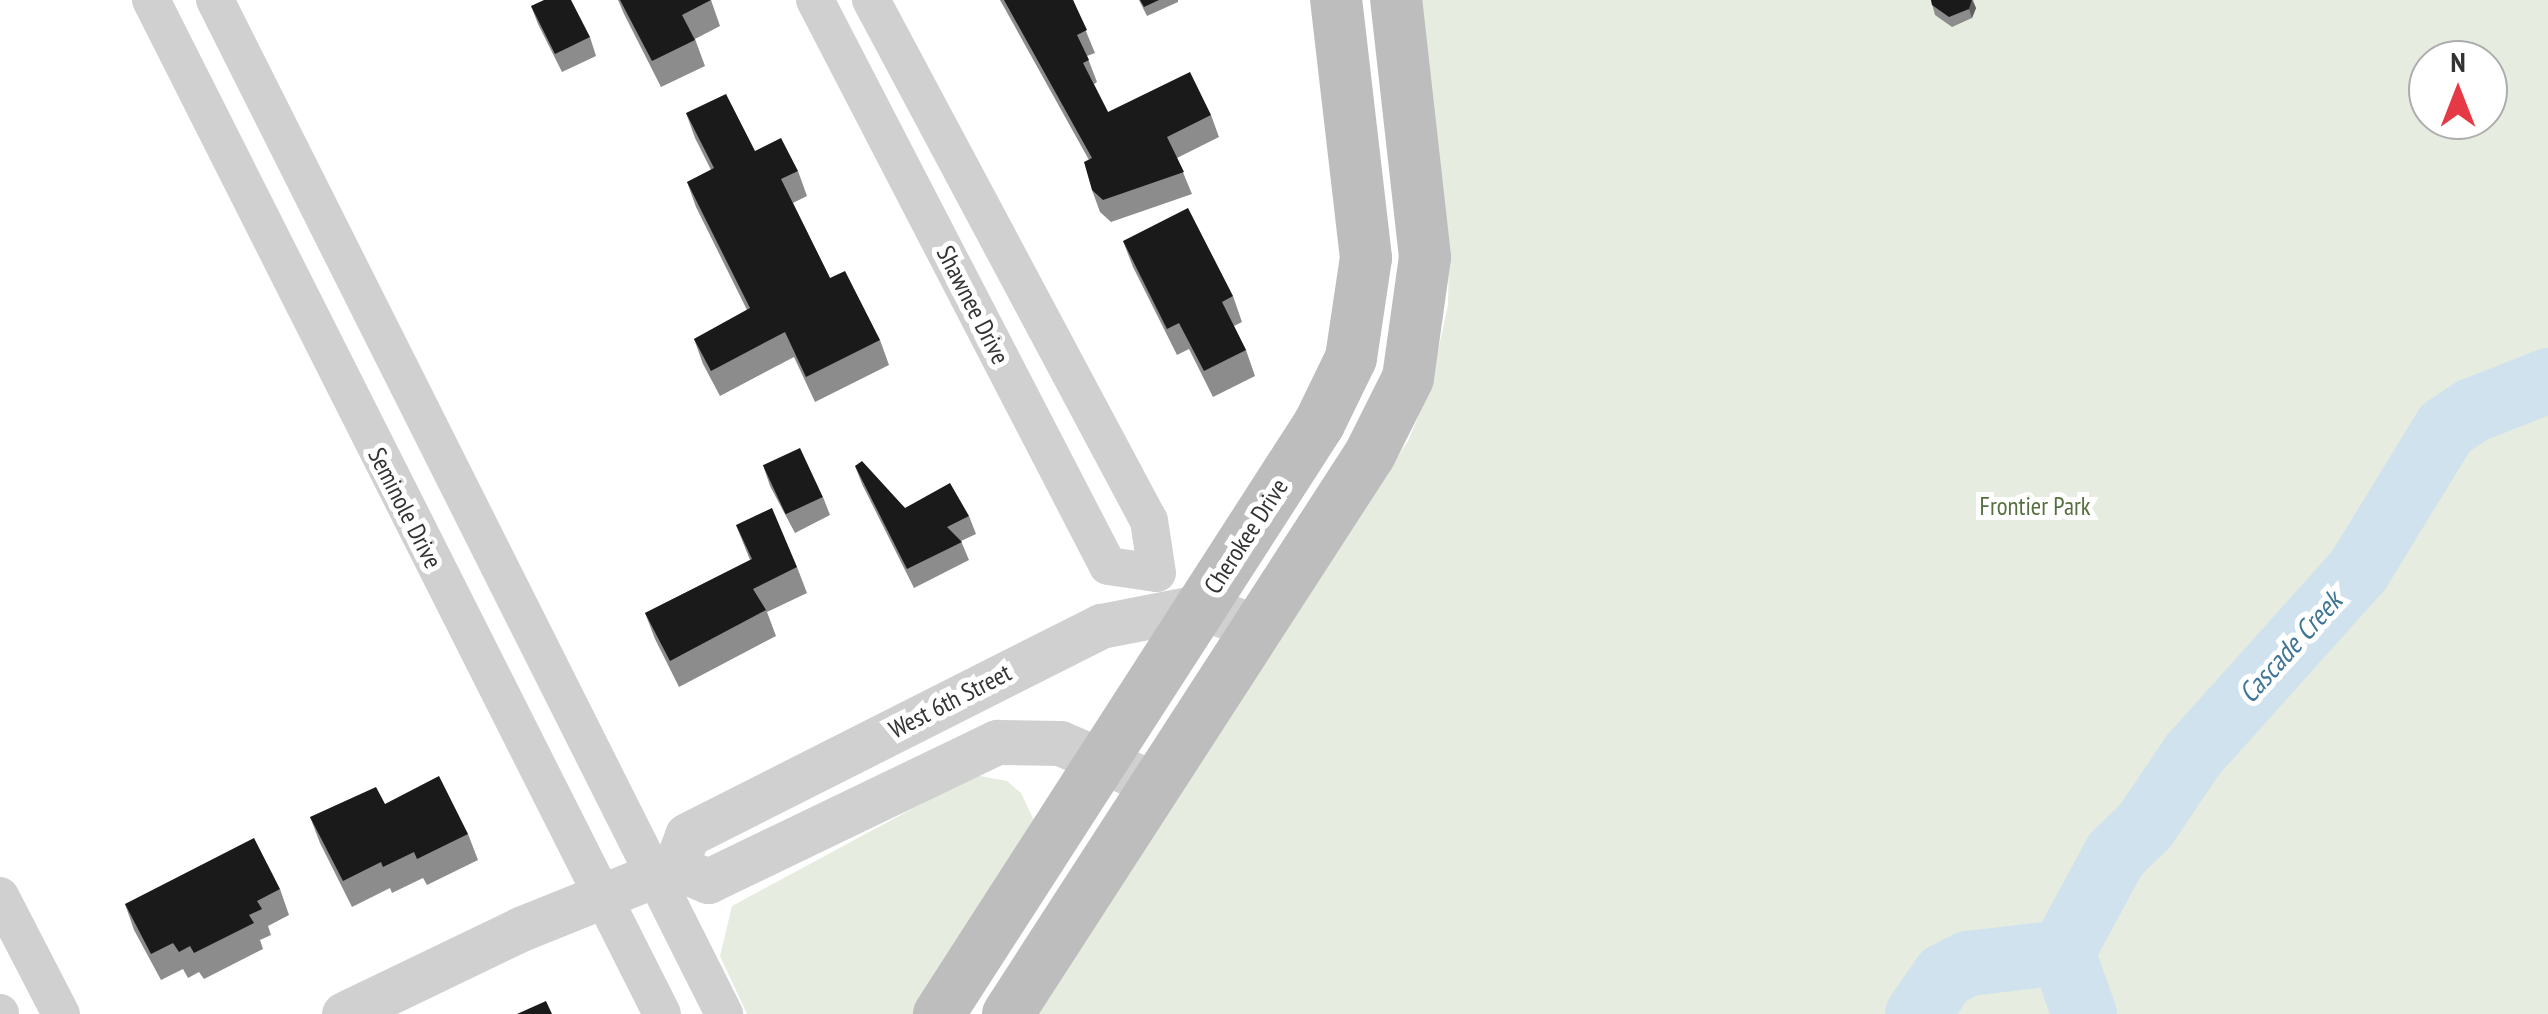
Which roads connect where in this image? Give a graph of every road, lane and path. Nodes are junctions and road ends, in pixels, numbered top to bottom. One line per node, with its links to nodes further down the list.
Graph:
1 (151, 0): 14 (street, Seminole Drive)
2 (215, 0): 12 (street)
3 (814, 0): 7 (street, Shawnee Drive)
4 (871, 0): 7 (street, Shawnee Drive)
5 (1336, 0): 8 (main road, Cherokee Drive)
6 (1396, 0): 9 (main road)
7 (1157, 573): 8 (street)
8 (1199, 608): 9 (street, West 6th Street); 10 (main road, Cherokee Drive); 12 (street, West 6th Street)
9 (1257, 627): 11 (main road)
10 (1100, 758): 11 (street, West 6th Street); 12 (street, West 6th Street); 19 (main road, Cherokee Drive)
11 (1155, 784): 20 (main road)
12 (663, 872): 14 (street); 18 (street)
13 (0, 896): 15 (street)
14 (599, 896): 16 (street); 17 (street, Seminole Drive)
15 (61, 1014)
16 (344, 1014)
17 (662, 1014)
18 (724, 1014)
19 (939, 1014)
20 (1008, 1014)

